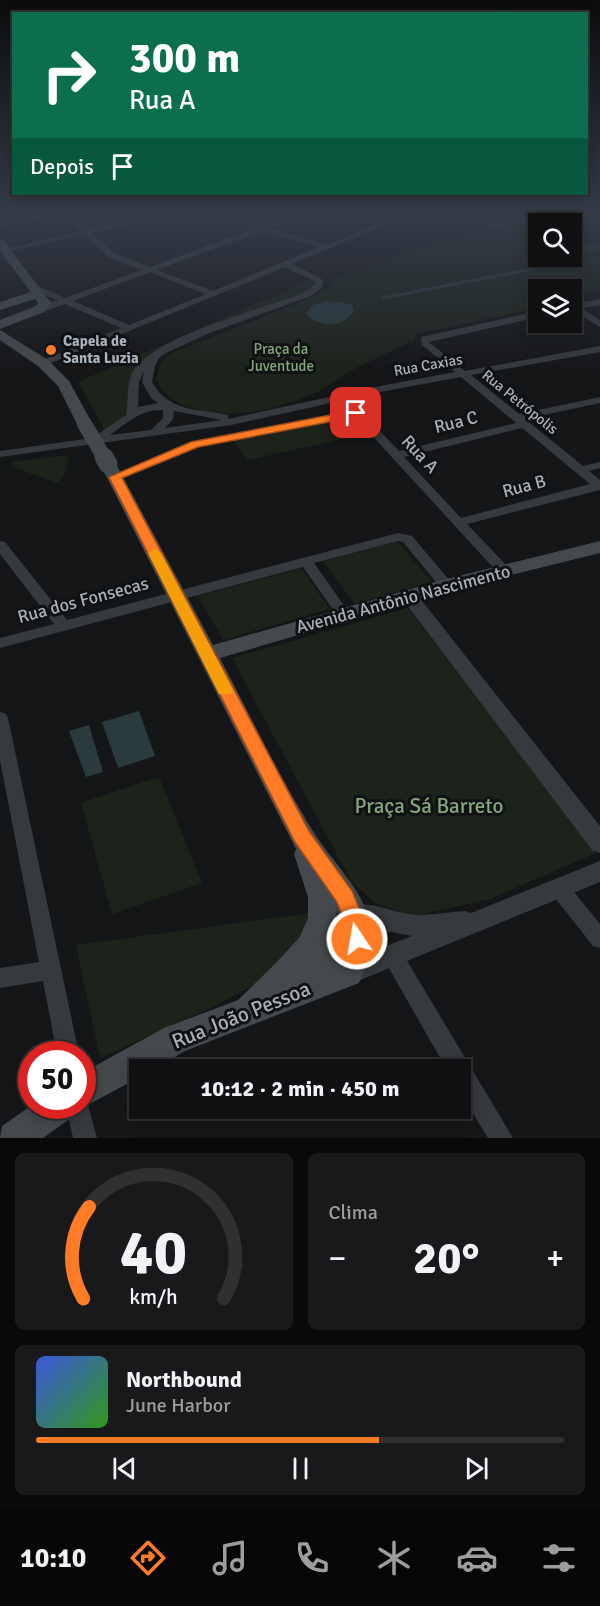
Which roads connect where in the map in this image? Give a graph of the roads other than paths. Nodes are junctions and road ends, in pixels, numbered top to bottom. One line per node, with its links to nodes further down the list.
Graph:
1 (16, 267): 7 (main road)
2 (141, 267): 6 (street)
3 (156, 267): 6 (street)
4 (277, 267): 8 (street)
5 (292, 267): 23 (street)
6 (148, 270): 8 (street); 9 (street)
7 (35, 291): 9 (street); 12 (main road); 13 (main road)
8 (212, 293): 20 (street)
9 (65, 301): 13 (street); 20 (street)
10 (600, 302): 11 (street)
11 (582, 305)
12 (0, 306)
13 (34, 312): 16 (main road)
14 (582, 313): 18 (street)
15 (528, 316): 25 (street, Rua Petrópolis)
16 (17, 317): 17 (main road); 19 (main road)
17 (0, 320)
18 (600, 324)
19 (0, 325)
20 (128, 327): 24 (street)
21 (0, 334): 24 (main road)
22 (600, 350): 25 (street, Rua Caxias)
23 (160, 352): 27 (street); 28 (street)
24 (43, 363): 38 (main road, bridge)
25 (463, 375): 29 (street, Rua Caxias); 30 (street, Rua Petrópolis)
26 (600, 400): 30 (street, Rua C)
27 (170, 407): 28 (street); 29 (street); 31 (street)
28 (131, 415): 31 (street); 32 (street)
29 (262, 415): 31 (street)
30 (520, 421): 35 (street, Rua C); 39 (street, Rua Petrópolis)
31 (152, 434): 32 (street)
32 (90, 442): 33 (street)
33 (73, 444): 34 (street); 36 (street)
34 (0, 454)
35 (396, 455): 38 (street, Rua A); 41 (street, Rua A)
36 (0, 461)
37 (600, 465): 39 (street)
38 (112, 470): 47 (main road)
39 (580, 470): 40 (street, Rua Petrópolis)
40 (599, 486): 41 (street, Rua B)
41 (459, 522): 45 (street, Rua A)
42 (0, 544): 50 (street)
43 (600, 547): 45 (main road, Avenida Antônio Nascimento)
44 (306, 561): 46 (street); 47 (street); 49 (street)
45 (504, 570): 46 (main road, Avenida Antônio Nascimento)
46 (446, 585): 48 (main road, Avenida Antônio Nascimento)
47 (177, 595): 50 (street, Rua dos Fonsecas); 52 (main road)
48 (409, 596): 49 (main road, Avenida Antônio Nascimento); 55 (street)
49 (344, 614): 52 (main road, Avenida Antônio Nascimento)
50 (64, 627): 51 (street, Rua dos Fonsecas)
51 (0, 643)
52 (206, 655): 54 (main road)
53 (0, 718): 63 (street)
54 (302, 837): 58 (main road); 60 (main road)
55 (600, 843)
56 (600, 871): 57 (street)
57 (559, 888): 59 (street); 61 (street)
58 (353, 915): 59 (street); 60 (main road); 64 (main road)
59 (483, 920): 62 (street)
60 (319, 928): 64 (main road); 66 (main road)
61 (600, 939)
62 (393, 956): 64 (street); 68 (street)
63 (52, 970): 65 (street); 67 (street)
64 (343, 975): 66 (main road, Rua João Pessoa)
65 (0, 978)
66 (242, 1014): 69 (main road, Rua João Pessoa)
67 (66, 1041)
68 (454, 1059)
69 (96, 1082)
70 (471, 1088): 75 (street)
71 (41, 1119): 73 (main road)
72 (81, 1119): 74 (street)
73 (14, 1138)
74 (85, 1138)
75 (501, 1138)

